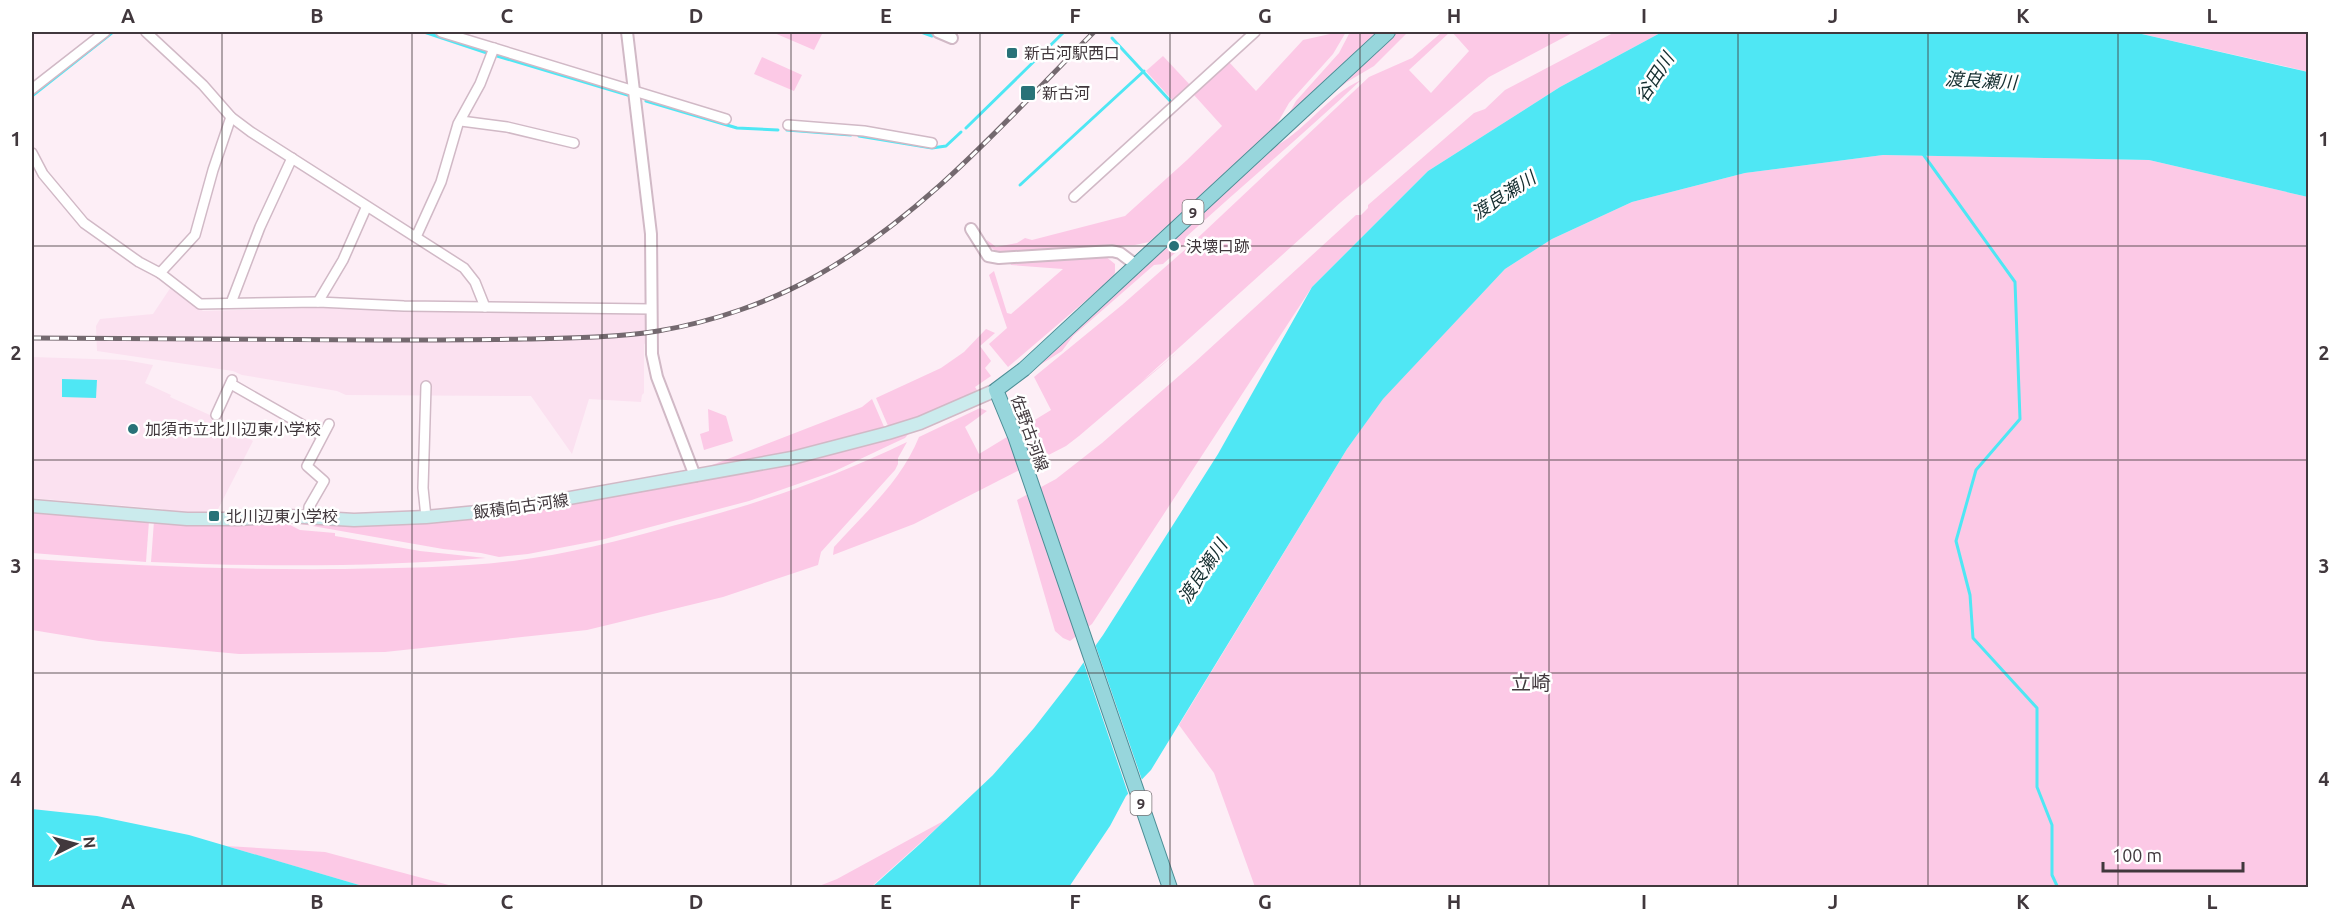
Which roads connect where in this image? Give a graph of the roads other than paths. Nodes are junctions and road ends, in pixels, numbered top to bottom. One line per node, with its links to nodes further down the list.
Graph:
1 (105, 32): 10 (street)
2 (146, 32): 12 (street)
3 (441, 32): 9 (street)
4 (627, 32): 11 (street)
5 (938, 32): 8 (street)
6 (1255, 32): 20 (street)
7 (1388, 32): 24 (main road, 佐野古河線 / 9)
8 (952, 38)
9 (494, 48): 11 (street); 14 (street)
10 (32, 89)
11 (636, 92): 13 (street); 29 (street)
12 (231, 117): 19 (street); 25 (street)
13 (726, 119)
14 (460, 121): 16 (street); 23 (street)
15 (788, 125): 17 (street)
16 (574, 143)
17 (932, 143)
18 (32, 153): 25 (street)
19 (292, 158): 21 (street); 27 (street)
20 (1074, 197)
21 (366, 208): 23 (street); 26 (street)
22 (971, 229): 24 (street)
23 (416, 237): 28 (street)
24 (1136, 265): 31 (main road, 佐野古河線 / 9)
25 (160, 273): 27 (street)
26 (318, 302): 27 (street); 28 (street)
27 (231, 303)
28 (485, 307): 29 (street)
29 (651, 309): 35 (street)
30 (426, 386): 38 (street)
31 (996, 390): 35 (main road, 飯積向古河線); 39 (main road, 佐野古河線 / 9)
32 (216, 415): 34 (street)
33 (329, 424): 34 (street)
34 (322, 436): 37 (street)
35 (695, 476): 38 (main road, 飯積向古河線)
36 (32, 506): 37 (main road, 飯積向古河線)
37 (308, 517): 38 (main road, 飯積向古河線)
38 (426, 517)
39 (1170, 888)

